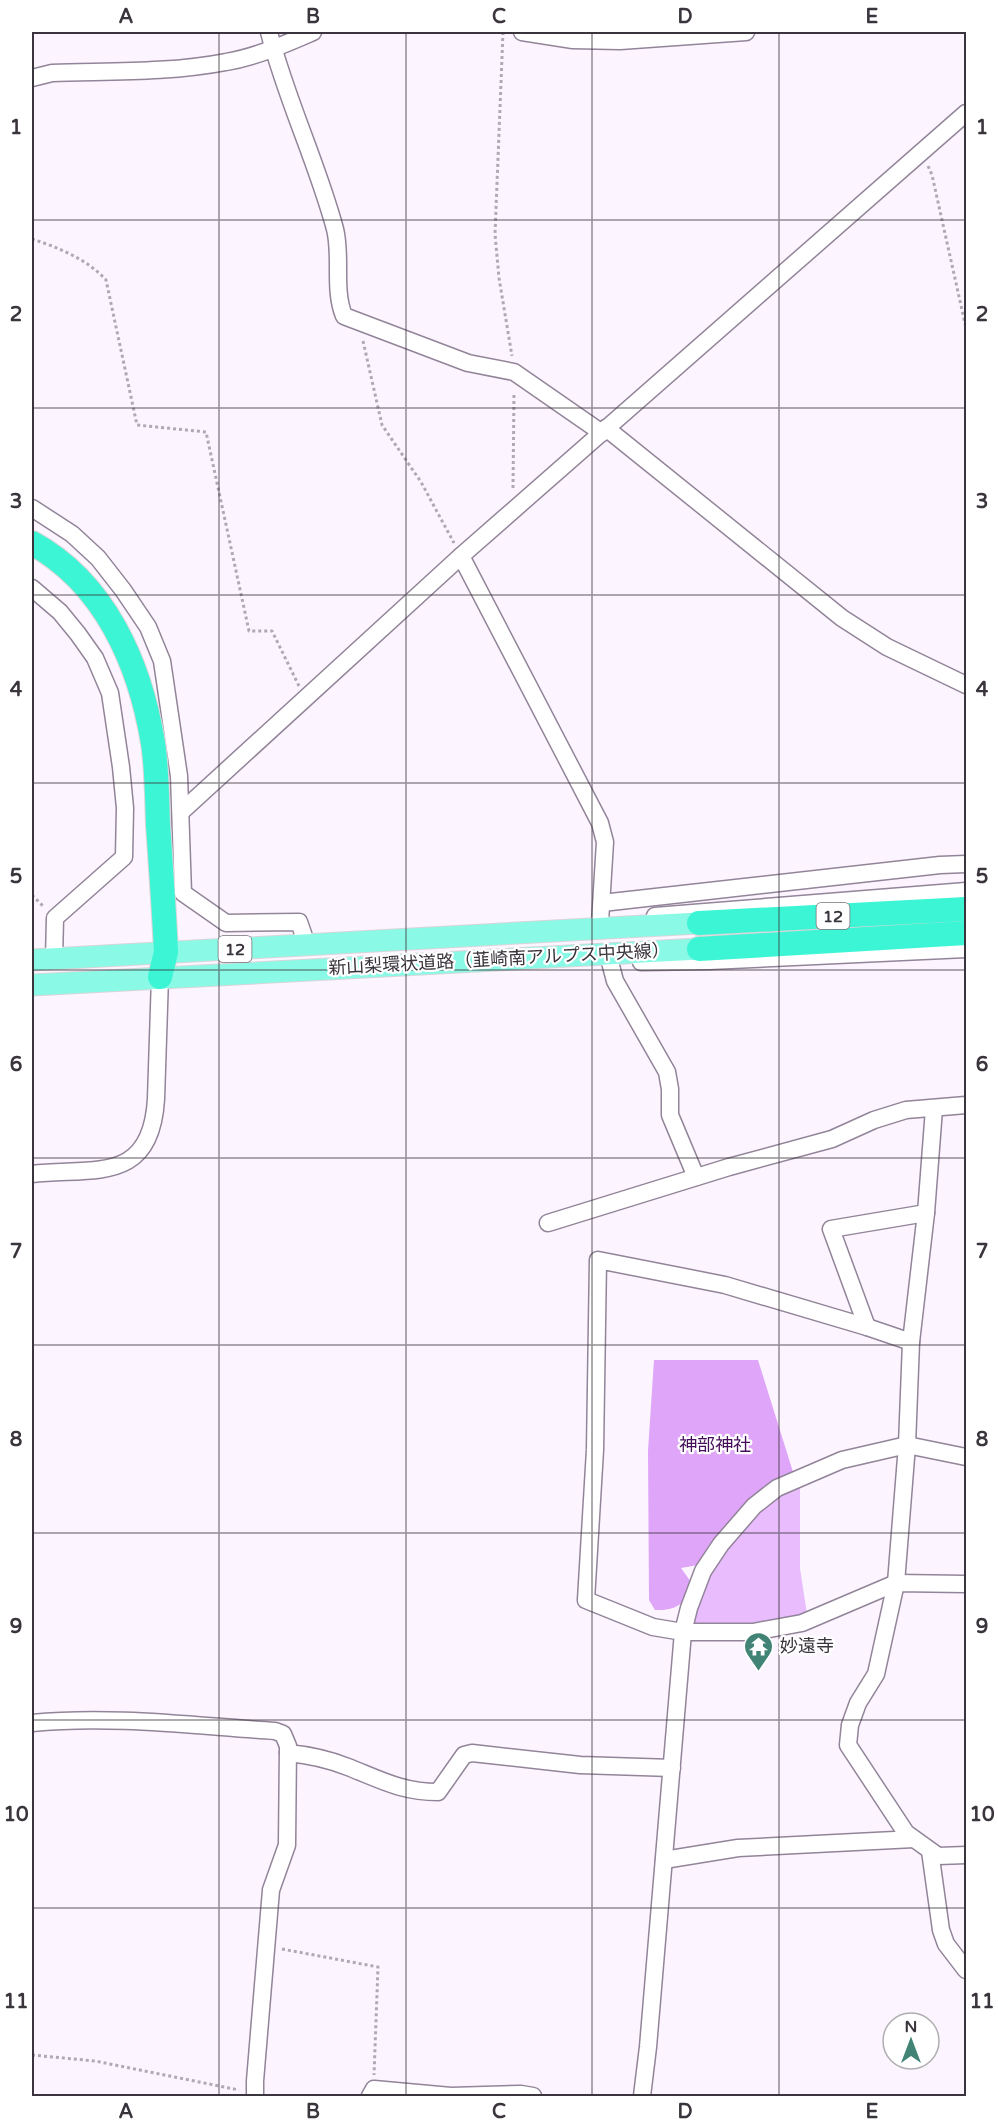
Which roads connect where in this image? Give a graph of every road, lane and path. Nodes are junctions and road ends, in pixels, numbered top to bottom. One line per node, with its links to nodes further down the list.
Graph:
1 (269, 32): 7 (street)
2 (313, 32): 7 (street)
3 (503, 32): 14 (path)
4 (522, 32): 6 (street)
5 (746, 32): 6 (street)
6 (716, 33)
7 (273, 49): 8 (street); 12 (street)
8 (32, 78)
9 (966, 113): 10 (street)
10 (921, 152): 13 (path); 15 (street)
11 (32, 239): 23 (path)
12 (359, 322): 14 (street); 19 (path)
13 (966, 328)
14 (514, 372): 15 (street); 17 (path)
15 (604, 431): 17 (street); 22 (street)
16 (32, 508): 24 (street)
17 (513, 510): 19 (street)
18 (32, 543): 36 (highway)
19 (461, 556): 23 (street); 27 (street)
20 (32, 560): 36 (highway)
21 (32, 588): 37 (street)
22 (966, 685)
23 (305, 699): 24 (street)
24 (182, 812): 33 (street)
25 (966, 864): 27 (street)
26 (966, 891): 29 (street)
27 (602, 903): 29 (street)
28 (966, 909): 30 (highway, 新山梨環状道路（韮崎南アルプス中央線） / 12)
29 (600, 922): 32 (street)
30 (699, 923): 32 (main road, 新山梨環状道路（韮崎南アルプス中央線） / 12)
31 (966, 933): 34 (highway, 新山梨環状道路（韮崎南アルプス中央線） / 12)
32 (439, 938): 33 (main road, 新山梨環状道路（韮崎南アルプス中央線） / 12)
33 (307, 945): 36 (main road, 新山梨環状道路（韮崎南アルプス中央線） / 12)
34 (699, 949): 40 (main road, 新山梨環状道路（韮崎南アルプス中央線） / 12)
35 (966, 949): 39 (street)
36 (158, 952): 37 (main road, 新山梨環状道路（韮崎南アルプス中央線） / 12); 41 (highway)
37 (54, 959): 38 (main road, 新山梨環状道路（韮崎南アルプス中央線） / 12)
38 (32, 960)
39 (610, 962): 40 (street); 46 (street)
40 (382, 966): 41 (main road, 新山梨環状道路（韮崎南アルプス中央線） / 12)
41 (160, 977): 42 (main road, 新山梨環状道路（韮崎南アルプス中央線） / 12); 45 (street)
42 (32, 985)
43 (966, 1105): 44 (street)
44 (934, 1109): 46 (street); 47 (street)
45 (32, 1174)
46 (696, 1177): 48 (street)
47 (926, 1213): 49 (street); 50 (street)
48 (549, 1223)
49 (867, 1327): 50 (street); 55 (street)
50 (911, 1342): 51 (street)
51 (907, 1445): 52 (street); 53 (street); 55 (street)
52 (966, 1457)
53 (896, 1583): 54 (street); 55 (street); 59 (street)
54 (966, 1584)
55 (683, 1632): 58 (street)
56 (32, 1723): 57 (street)
57 (288, 1753): 58 (street); 63 (street)
58 (672, 1768): 62 (street)
59 (914, 1839): 60 (street); 62 (street)
60 (930, 1851): 61 (street); 64 (street)
61 (966, 1856)
62 (664, 1860): 69 (street)
63 (266, 1946): 66 (path); 67 (street)
64 (966, 1970)
65 (32, 2055): 67 (path)
66 (372, 2093): 68 (street)
67 (255, 2095)
68 (533, 2097)
69 (642, 2097)

